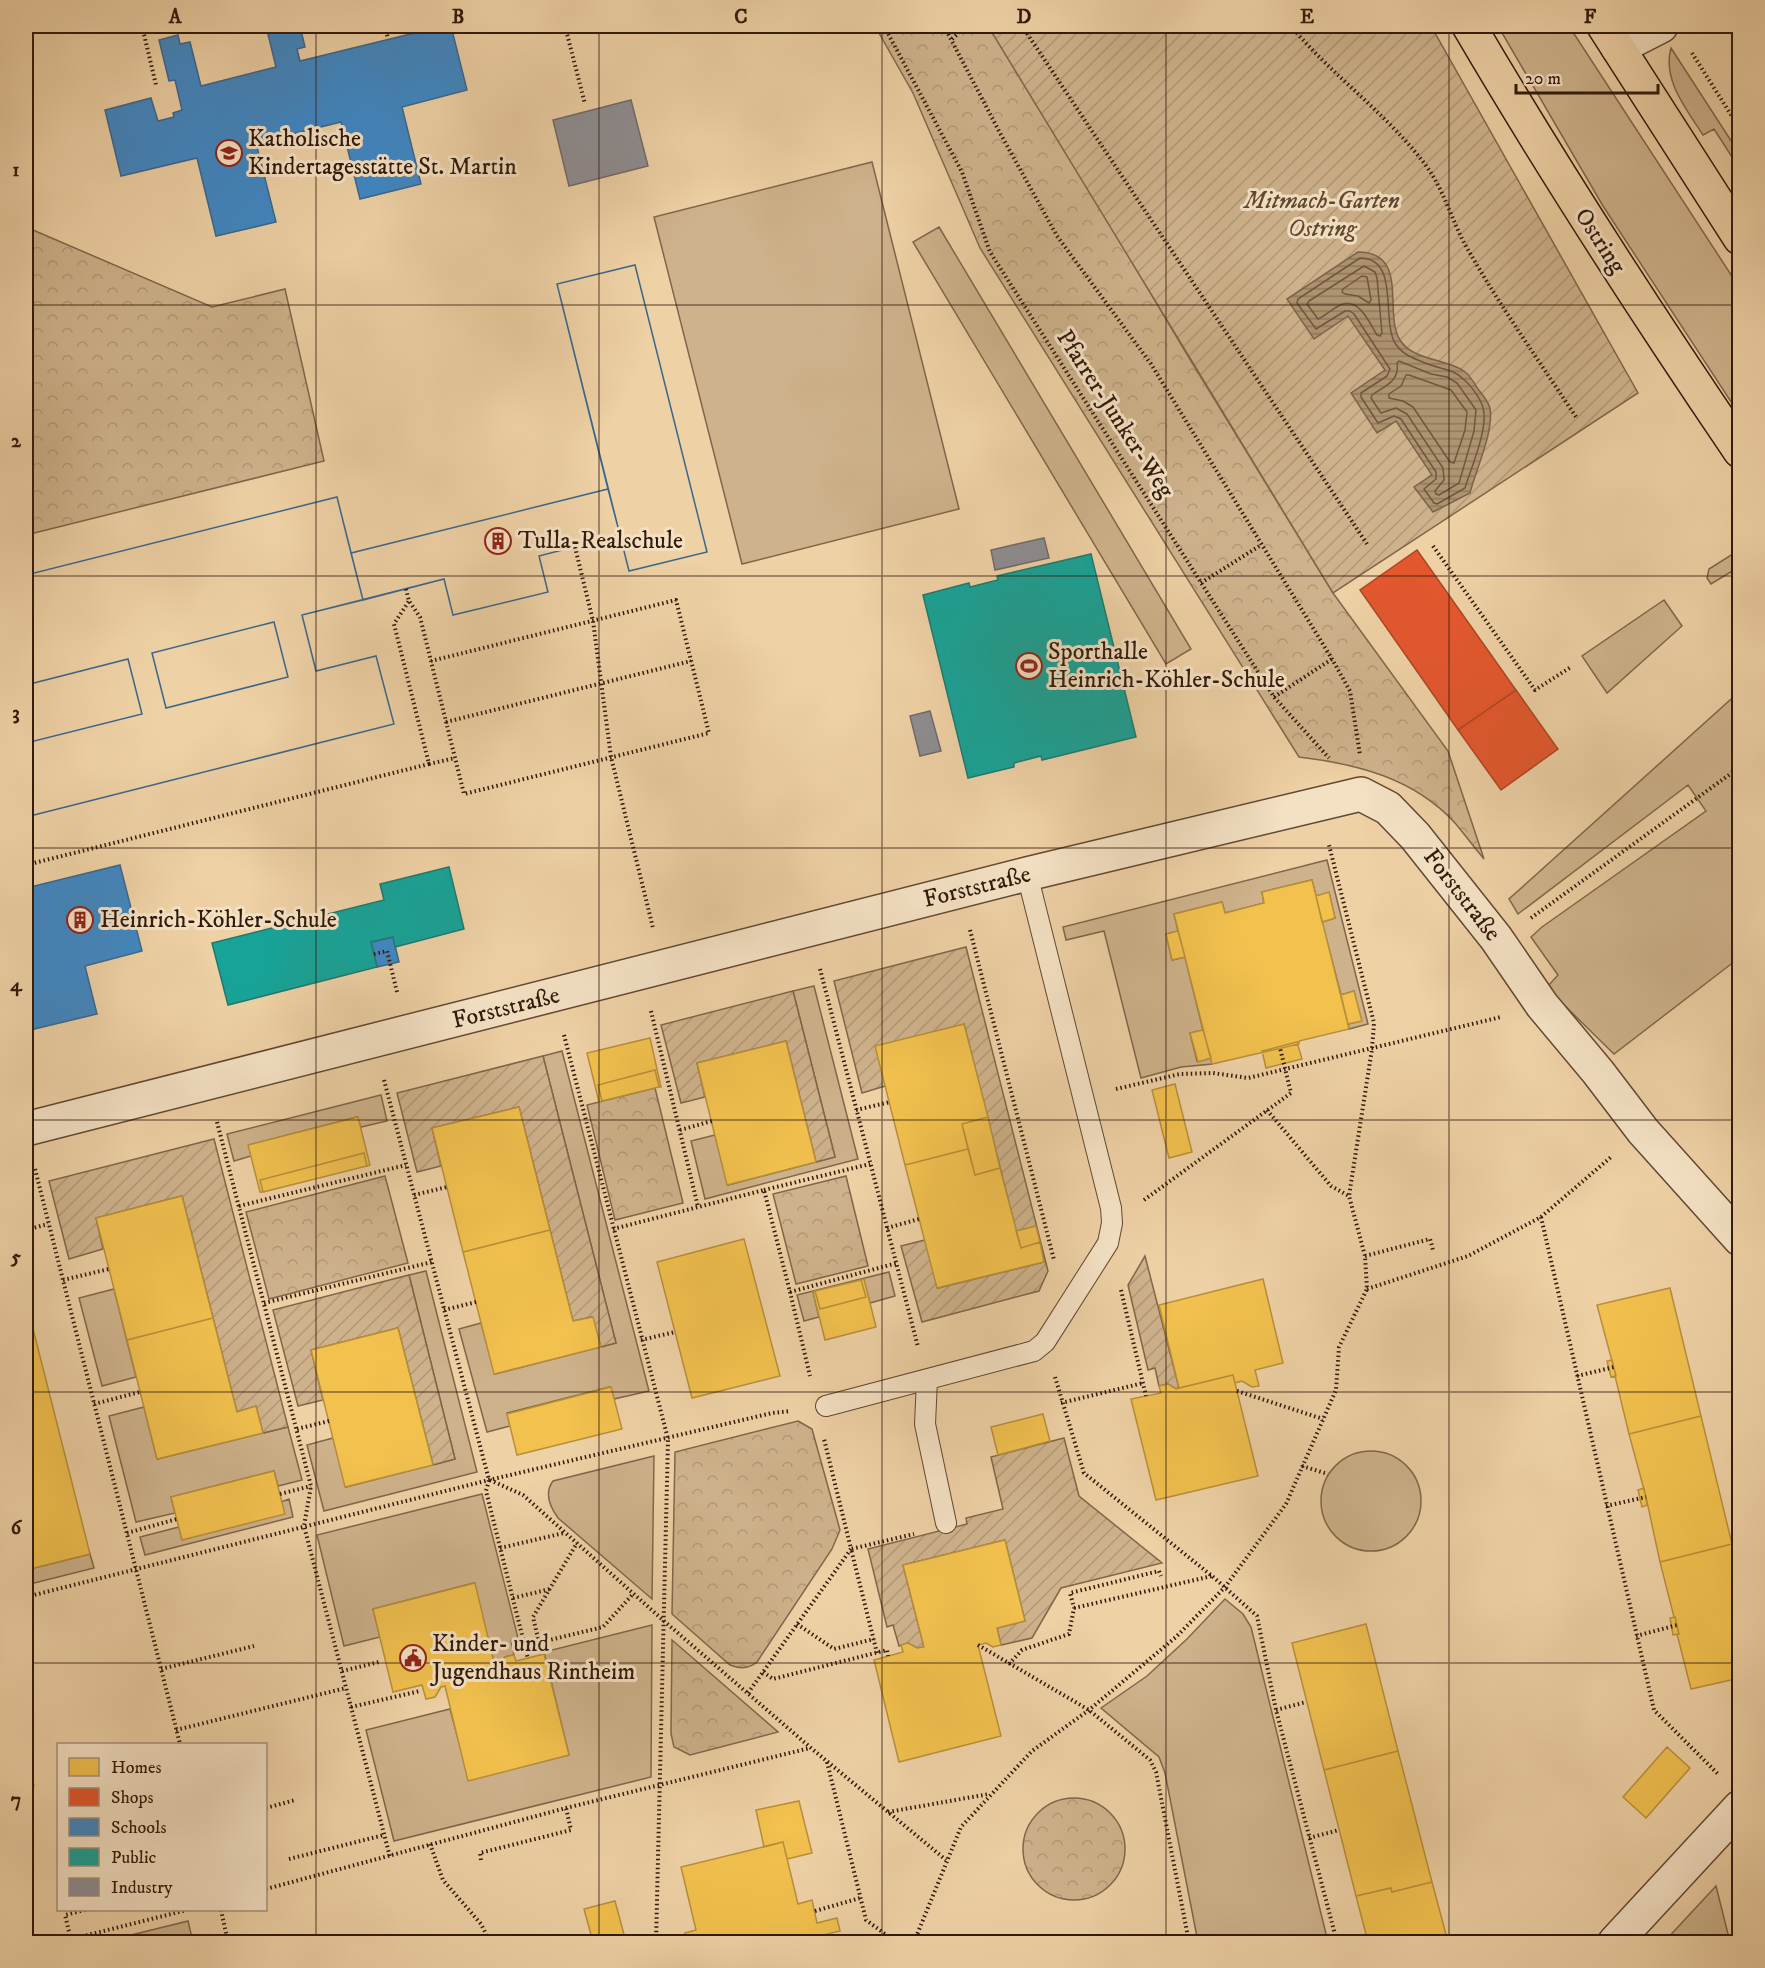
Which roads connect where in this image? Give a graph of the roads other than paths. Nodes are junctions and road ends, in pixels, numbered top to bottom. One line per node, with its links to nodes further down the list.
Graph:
1 (1469, 26): 5 (main road, Ostring)
2 (1661, 26): 3 (street)
3 (1611, 37): 4 (main road)
4 (1740, 238)
5 (1740, 451)
6 (1027, 874): 7 (street, Forststraße); 8 (street, Forststraße); 9 (lane)
7 (26, 1129)
8 (1740, 1239)
9 (927, 1380): 10 (lane); 11 (lane)
10 (821, 1407)
11 (946, 1522)
12 (1740, 1807): 13 (street)
13 (1615, 1942)

